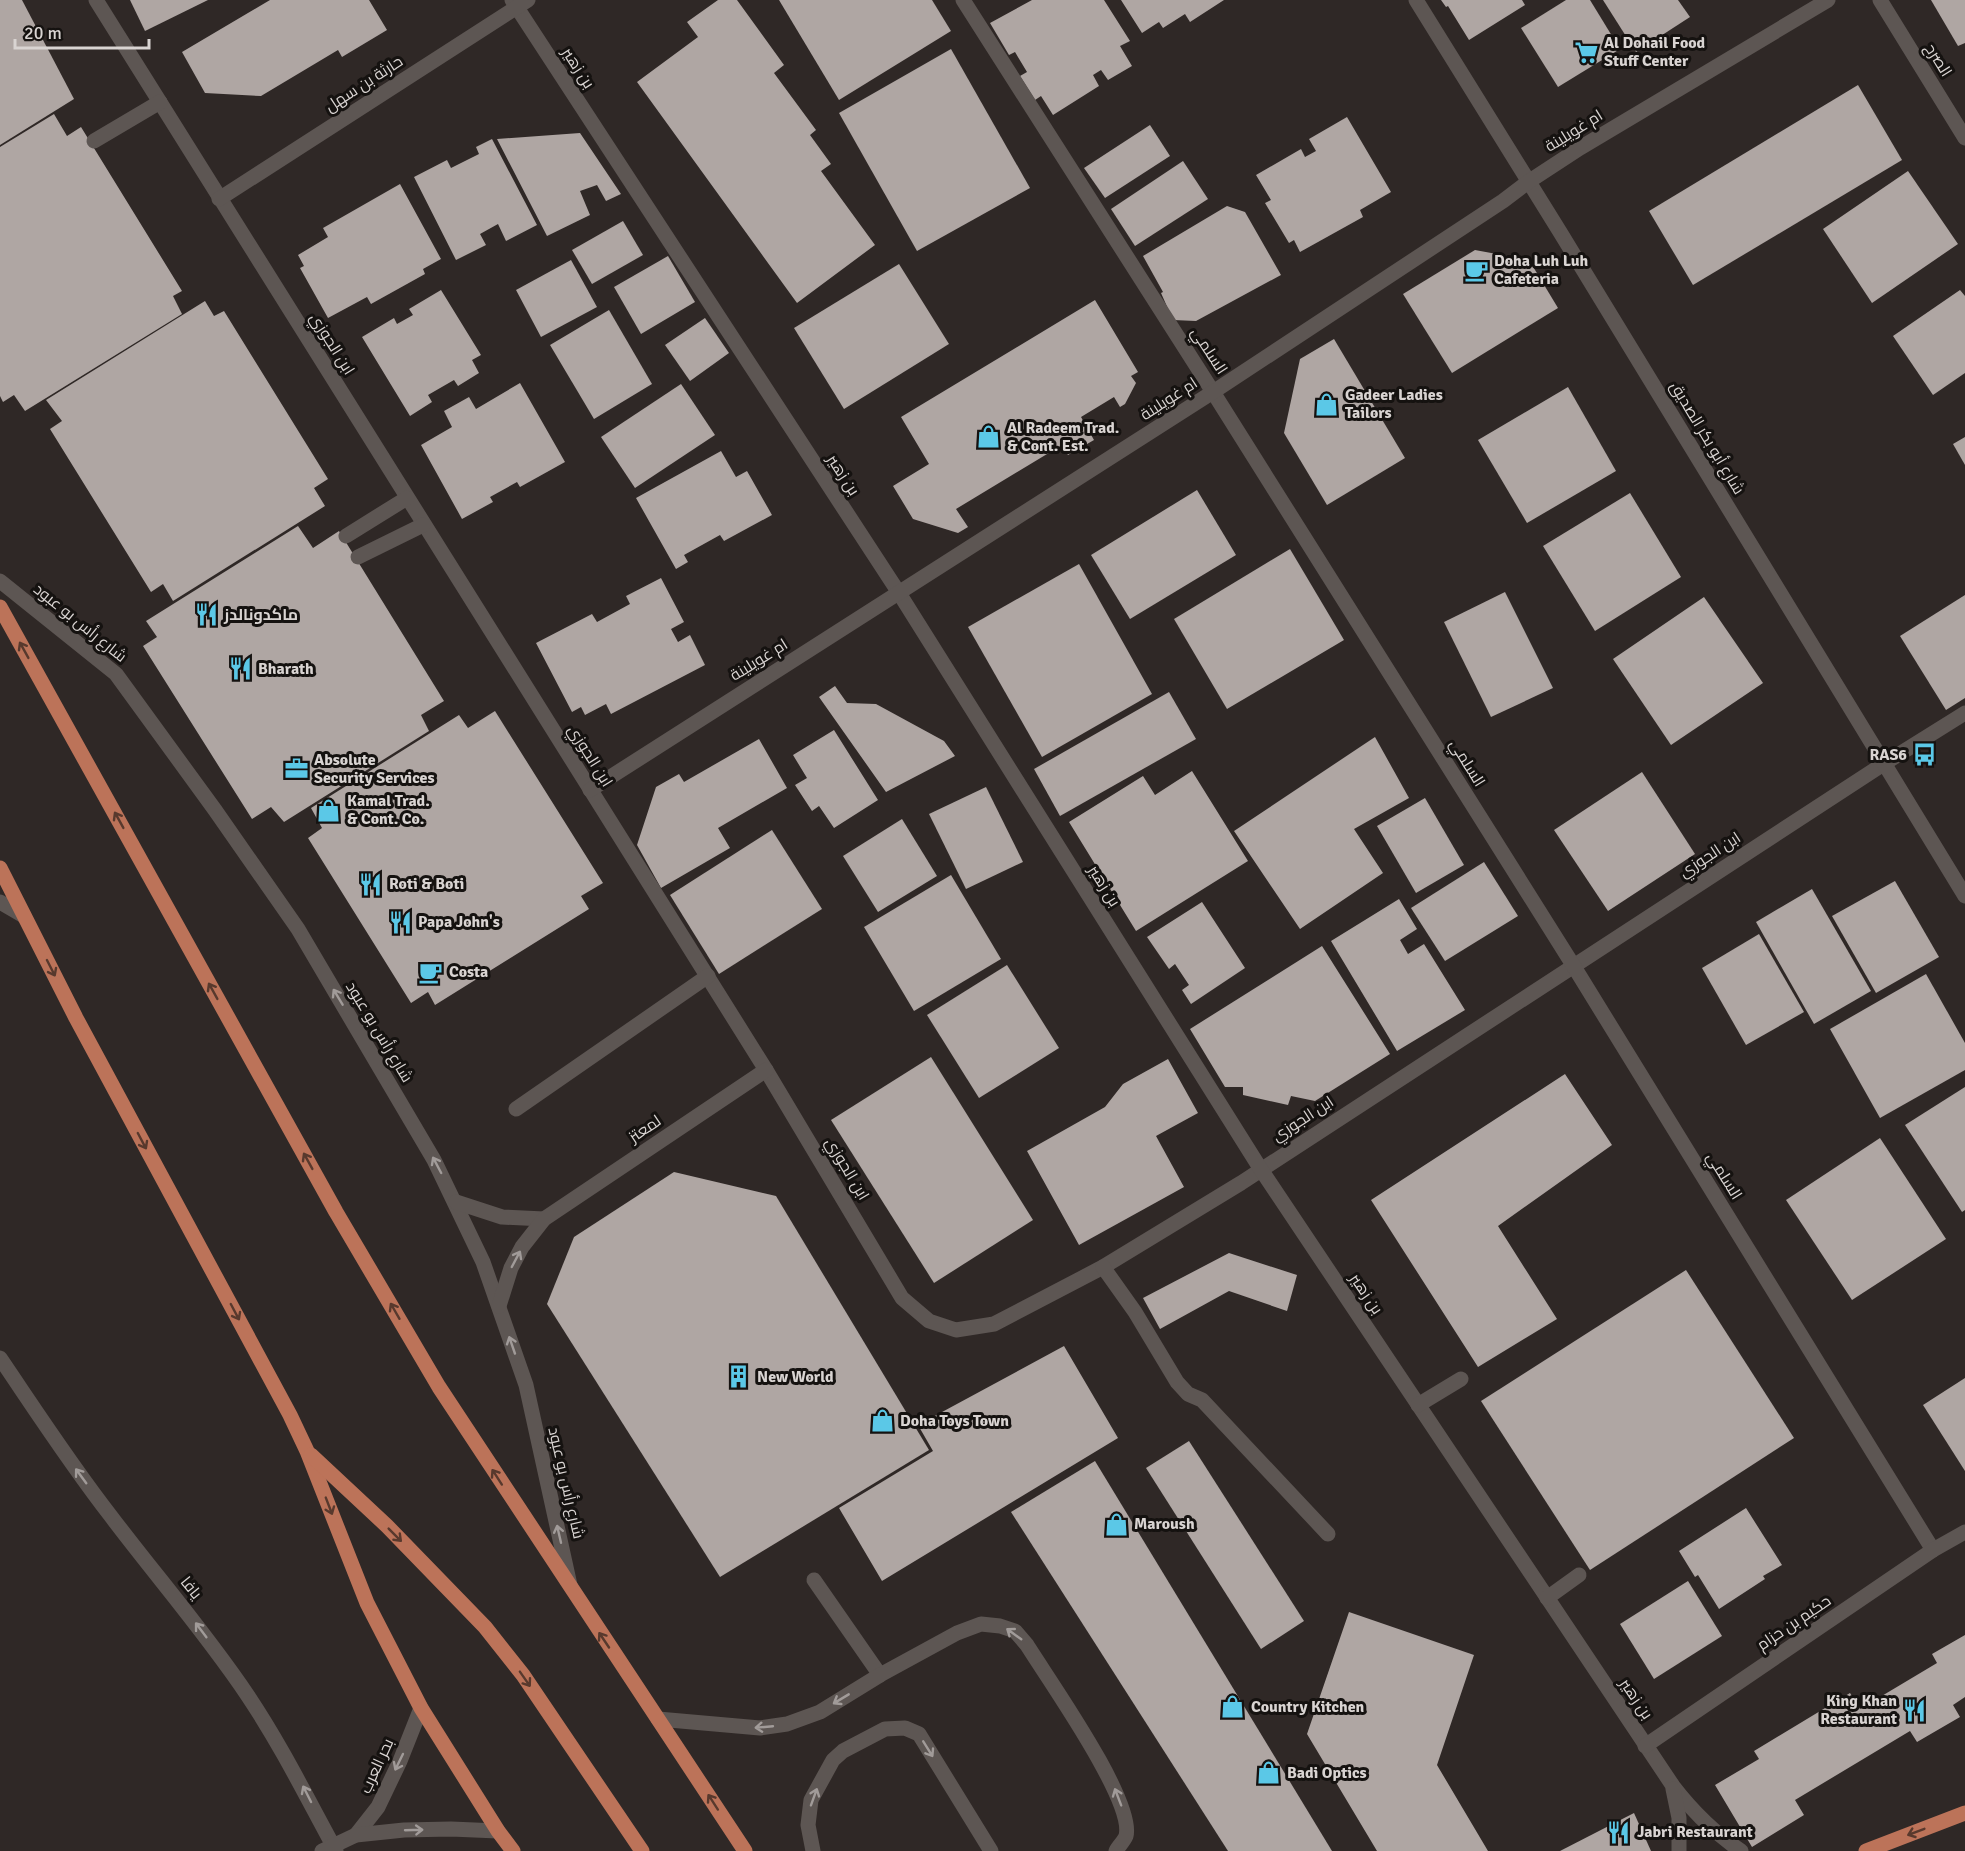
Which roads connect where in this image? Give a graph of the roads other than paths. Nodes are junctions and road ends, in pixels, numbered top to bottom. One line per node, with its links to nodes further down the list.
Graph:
1 (96, 0): 7 (street, ابن الجوزي)
2 (963, 0): 12 (street, السلمي)
3 (1416, 0): 10 (street, شارع أبو بكر الصديق)
4 (1828, 0): 10 (street, ام غويلينة)
5 (1880, 0): 8 (street, الصرح)
6 (519, 3): 11 (street, حارثة بن سهل); 18 (street, بن زهير)
7 (159, 102): 9 (street); 11 (street, ابن الجوزي)
8 (1965, 138)
9 (94, 141)
10 (1528, 182): 12 (street, ام غويلينة); 21 (street, شارع أبو بكر الصديق)
11 (219, 199): 13 (street, ابن الجوزي)
12 (1213, 392): 18 (street, ام غويلينة); 27 (street, السلمي)
13 (407, 498): 14 (street, ابن الجوزي); 15 (street)
14 (423, 525): 16 (street); 22 (street, ابن الجوزي)
15 (346, 536)
16 (358, 557)
17 (0, 581): 32 (street, شارع رأس بو عبود, one-way to 17)
18 (899, 593): 22 (street, ام غويلينة); 31 (street, بن زهير)
19 (0, 607): 45 (main road, شارع رأس بو عبود, one-way to 19)
20 (1965, 713): 21 (street, ابن الجوزي)
21 (1885, 763): 24 (street, شارع أبو بكر الصديق); 27 (street, ابن الجوزي)
22 (590, 790): 28 (street, ابن الجوزي)
23 (0, 868): 26 (main road)
24 (1965, 896)
25 (0, 903): 26 (street)
26 (24, 916): 39 (main road, one-way to 39)
27 (1573, 965): 31 (street, ابن الجوزي); 42 (street, السلمي)
28 (708, 976): 29 (street, ابن الجوزي); 30 (street)
29 (766, 1070): 33 (street, لمعتز); 34 (street, ابن الجوزي)
30 (516, 1108)
31 (1260, 1168): 34 (street, ابن الجوزي); 38 (street, بن زهير)
32 (456, 1202): 33 (street); 35 (street, شارع رأس بو عبود)
33 (544, 1219): 35 (street, لمعتز, one-way to 33)
34 (1103, 1267): 41 (street)
35 (499, 1306): 45 (street, شارع رأس بو عبود, one-way to 35)
36 (0, 1358): 55 (street, يافا, one-way to 36)
37 (1461, 1379): 38 (street)
38 (1418, 1405): 46 (street, بن زهير)
39 (307, 1451): 48 (main road, one-way to 48); 57 (main road, one-way to 57)
40 (1965, 1532): 42 (street, حكيم بن حزام)
41 (1328, 1533)
42 (1934, 1550): 50 (street, حكيم بن حزام)
43 (1579, 1575): 46 (street)
44 (814, 1580): 47 (street)
45 (572, 1591): 49 (main road, شارع رأس بو عبود, one-way to 45)
46 (1548, 1598): 50 (street, بن زهير)
47 (880, 1675): 49 (street, one-way to 49); 61 (street, one-way to 47)
48 (421, 1708): 53 (main road); 54 (street, بحر العرب, one-way to 54)
49 (657, 1719): 58 (main road, شارع رأس بو عبود, one-way to 49)
50 (1646, 1746): 51 (street, بن زهير)
51 (1673, 1786): 62 (street, بن زهير); 63 (street, بن زهير)
52 (1965, 1814): 64 (main road, one-way to 64)
53 (498, 1831): 54 (street, بحر العرب, one-way to 53); 56 (main road)
54 (356, 1835): 55 (street, بحر العرب)
55 (330, 1849)
56 (513, 1851)
57 (642, 1851)
58 (745, 1851)
59 (813, 1851): 60 (street, one-way to 60)
60 (991, 1851)
61 (1116, 1851)
62 (1679, 1851)
63 (1741, 1851)
64 (1866, 1851)

